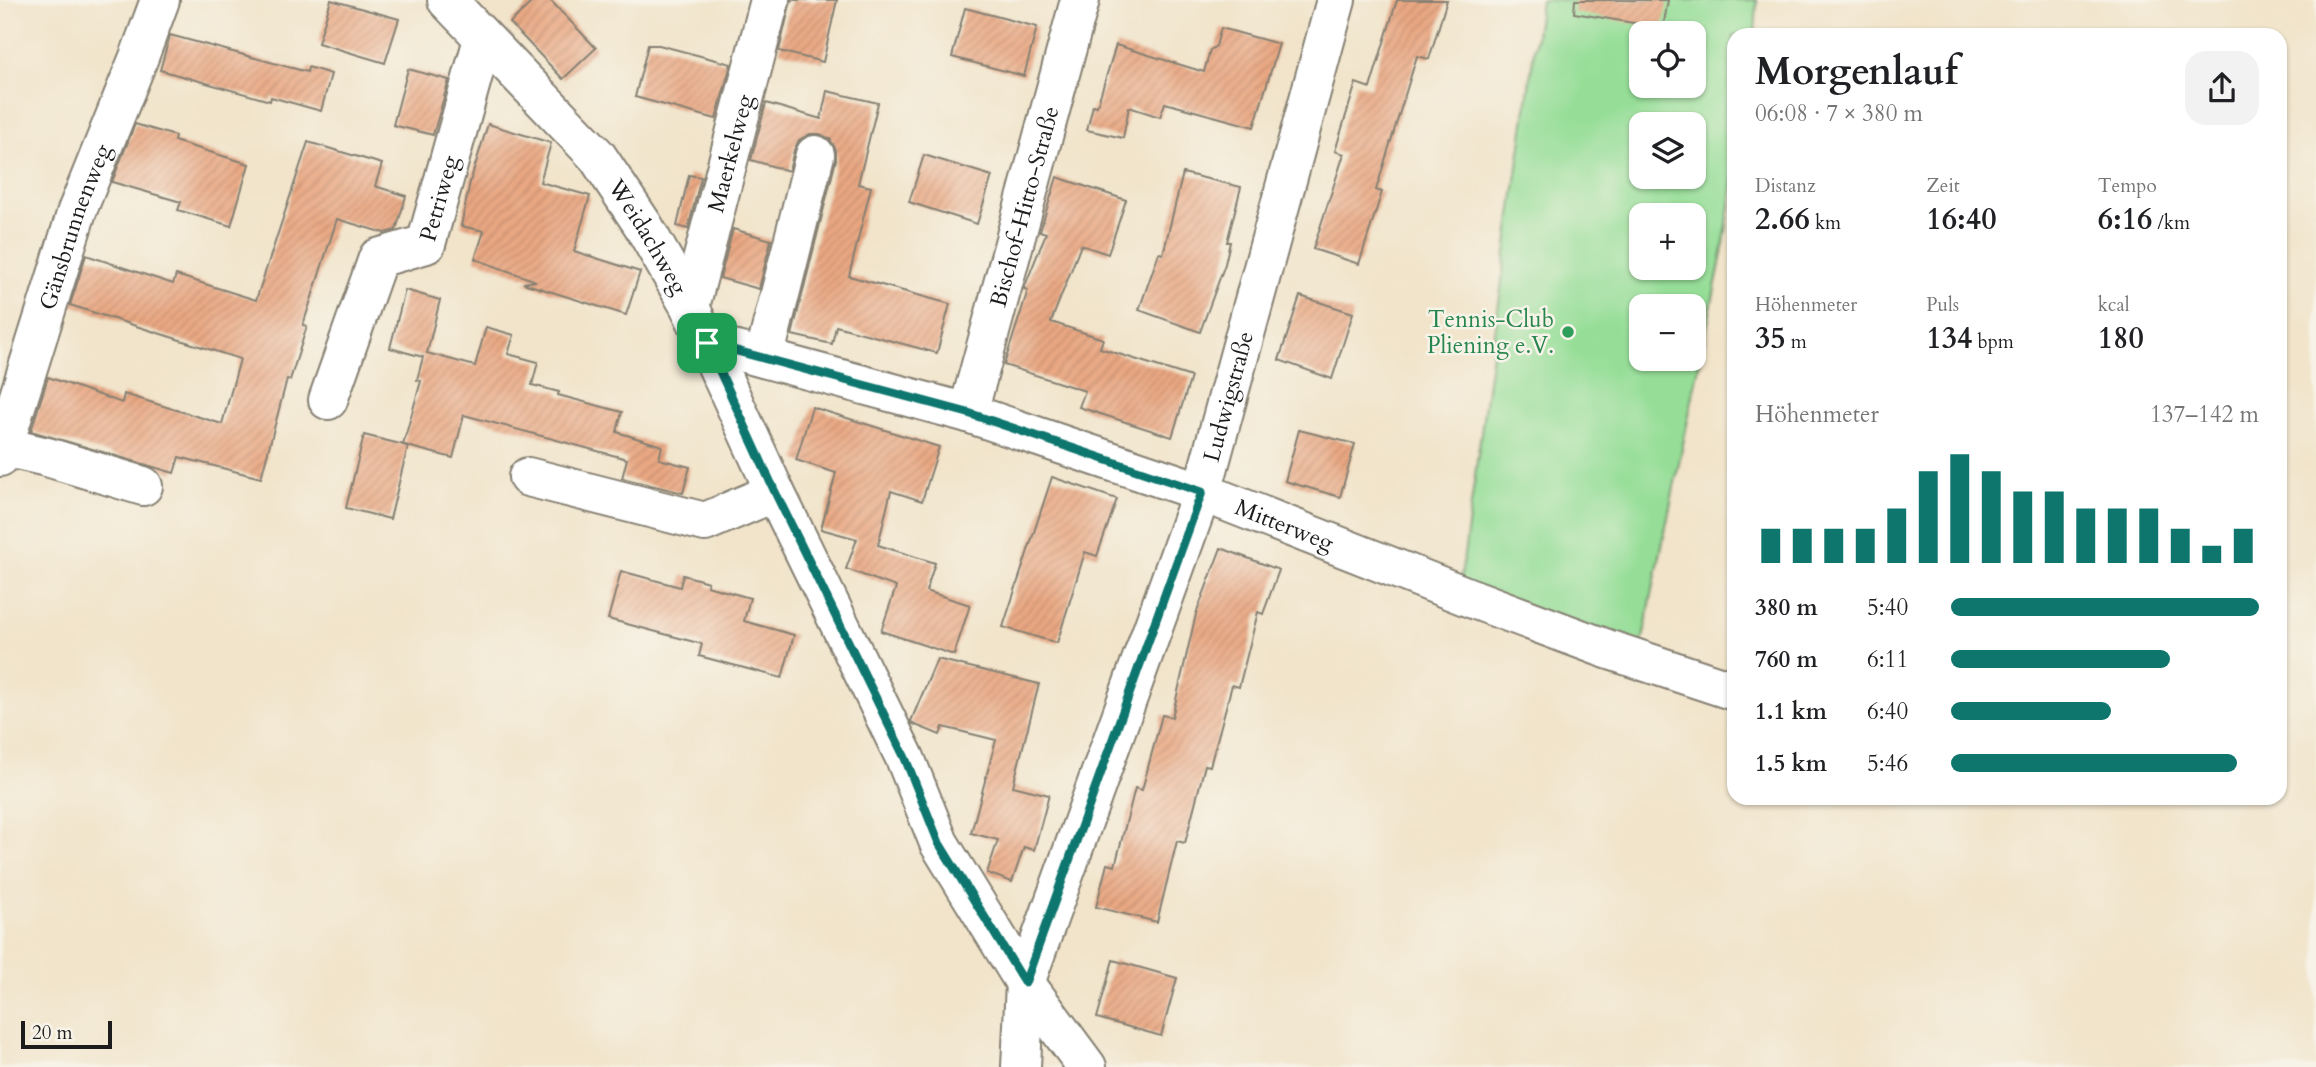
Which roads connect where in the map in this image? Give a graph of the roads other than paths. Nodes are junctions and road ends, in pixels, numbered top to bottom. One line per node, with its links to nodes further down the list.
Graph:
1 (160, 0): 13 (street, Gänsbrunnenweg)
2 (447, 0): 6 (street, Weidachweg)
3 (770, 0): 8 (street, Maerkelweg)
4 (1080, 0): 12 (street, Bischof-Hitto-Straße)
5 (1336, 0): 17 (street, Ludwigstraße)
6 (483, 38): 8 (street, Weidachweg); 11 (street, Petriweg)
7 (815, 155): 10 (street)
8 (690, 307): 9 (street, Weidachweg)
9 (707, 343): 10 (street, Mitterweg); 16 (street, Weidachweg)
10 (764, 358): 12 (street, Mitterweg)
11 (328, 400)
12 (968, 413): 17 (street, Mitterweg)
13 (1, 450): 15 (street)
14 (528, 477): 16 (street)
15 (143, 486)
16 (775, 492): 19 (street, Weidachweg)
17 (1202, 492): 18 (street, Mitterweg); 19 (street, Ludwigstraße)
18 (1727, 689)
19 (1025, 983): 20 (street, Ludwigstraße); 21 (street, Weidachweg)
20 (1021, 1067)
21 (1087, 1067)

